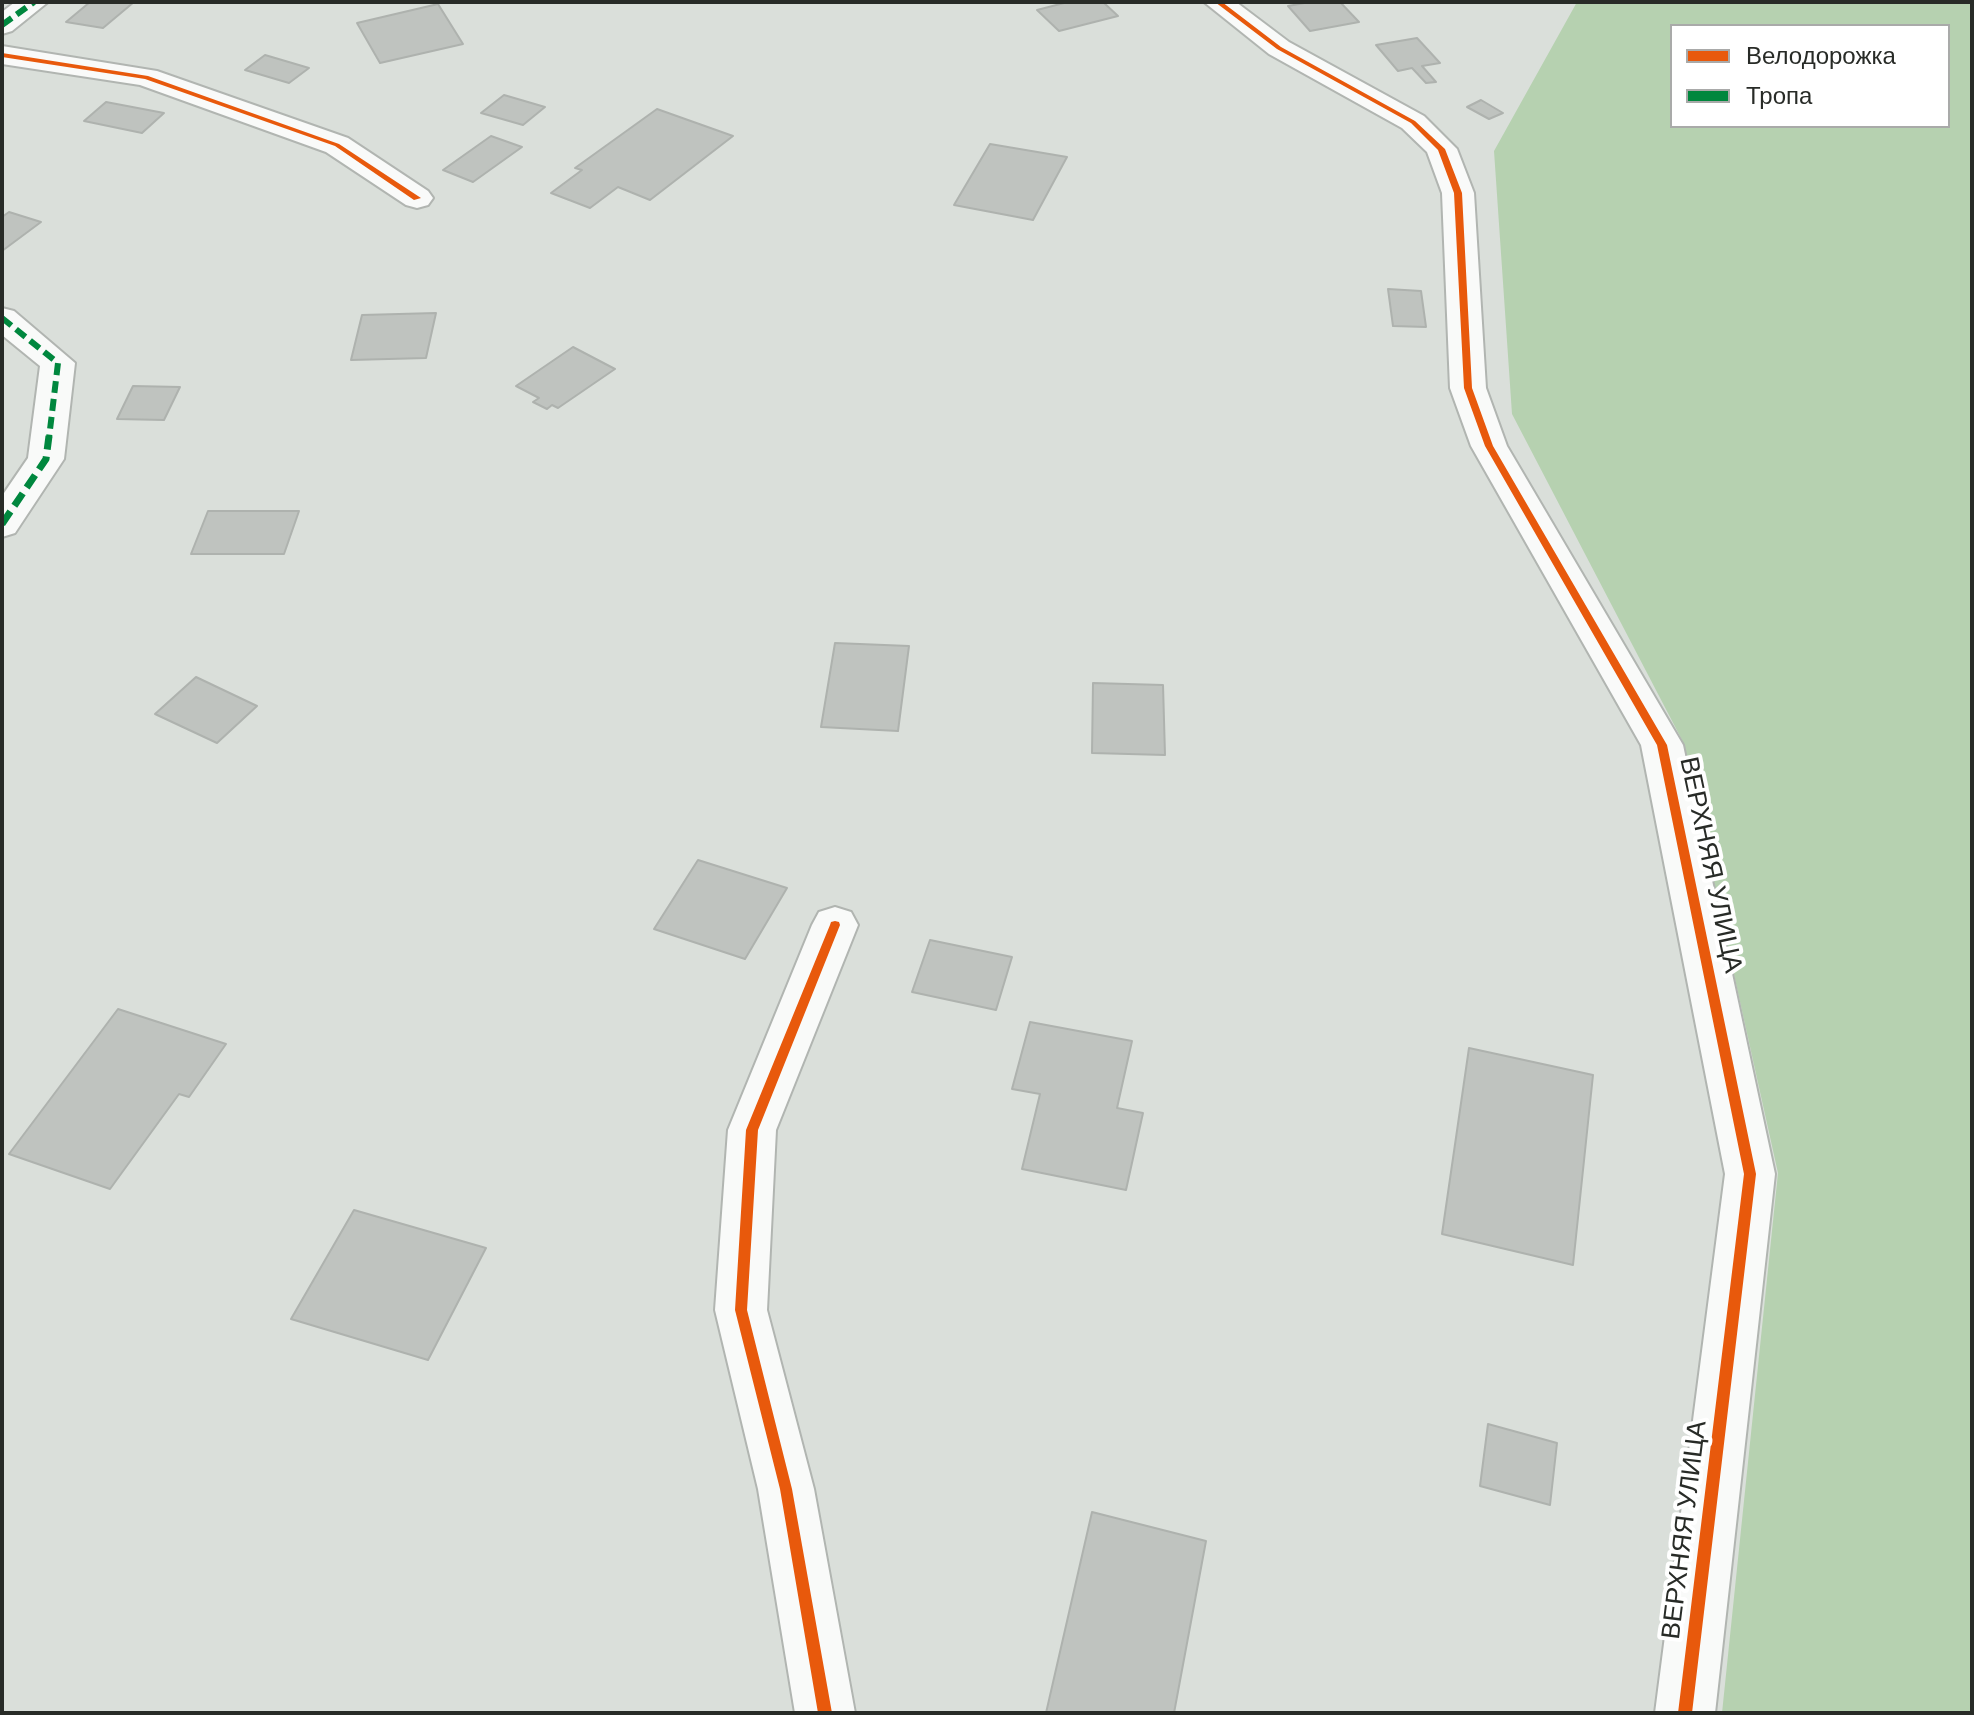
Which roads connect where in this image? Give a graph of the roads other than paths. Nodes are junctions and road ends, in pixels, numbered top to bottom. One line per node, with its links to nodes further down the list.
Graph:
1 (34, 2): 3 (street)
2 (1218, 2): 10 (street, ВЕРХНЯЯ УЛИЦА)
3 (2, 25)
4 (2, 55): 5 (street)
5 (417, 198)
6 (2, 318): 7 (street)
7 (2, 524)
8 (835, 925): 9 (street)
9 (825, 1713)
10 (1685, 1713)

